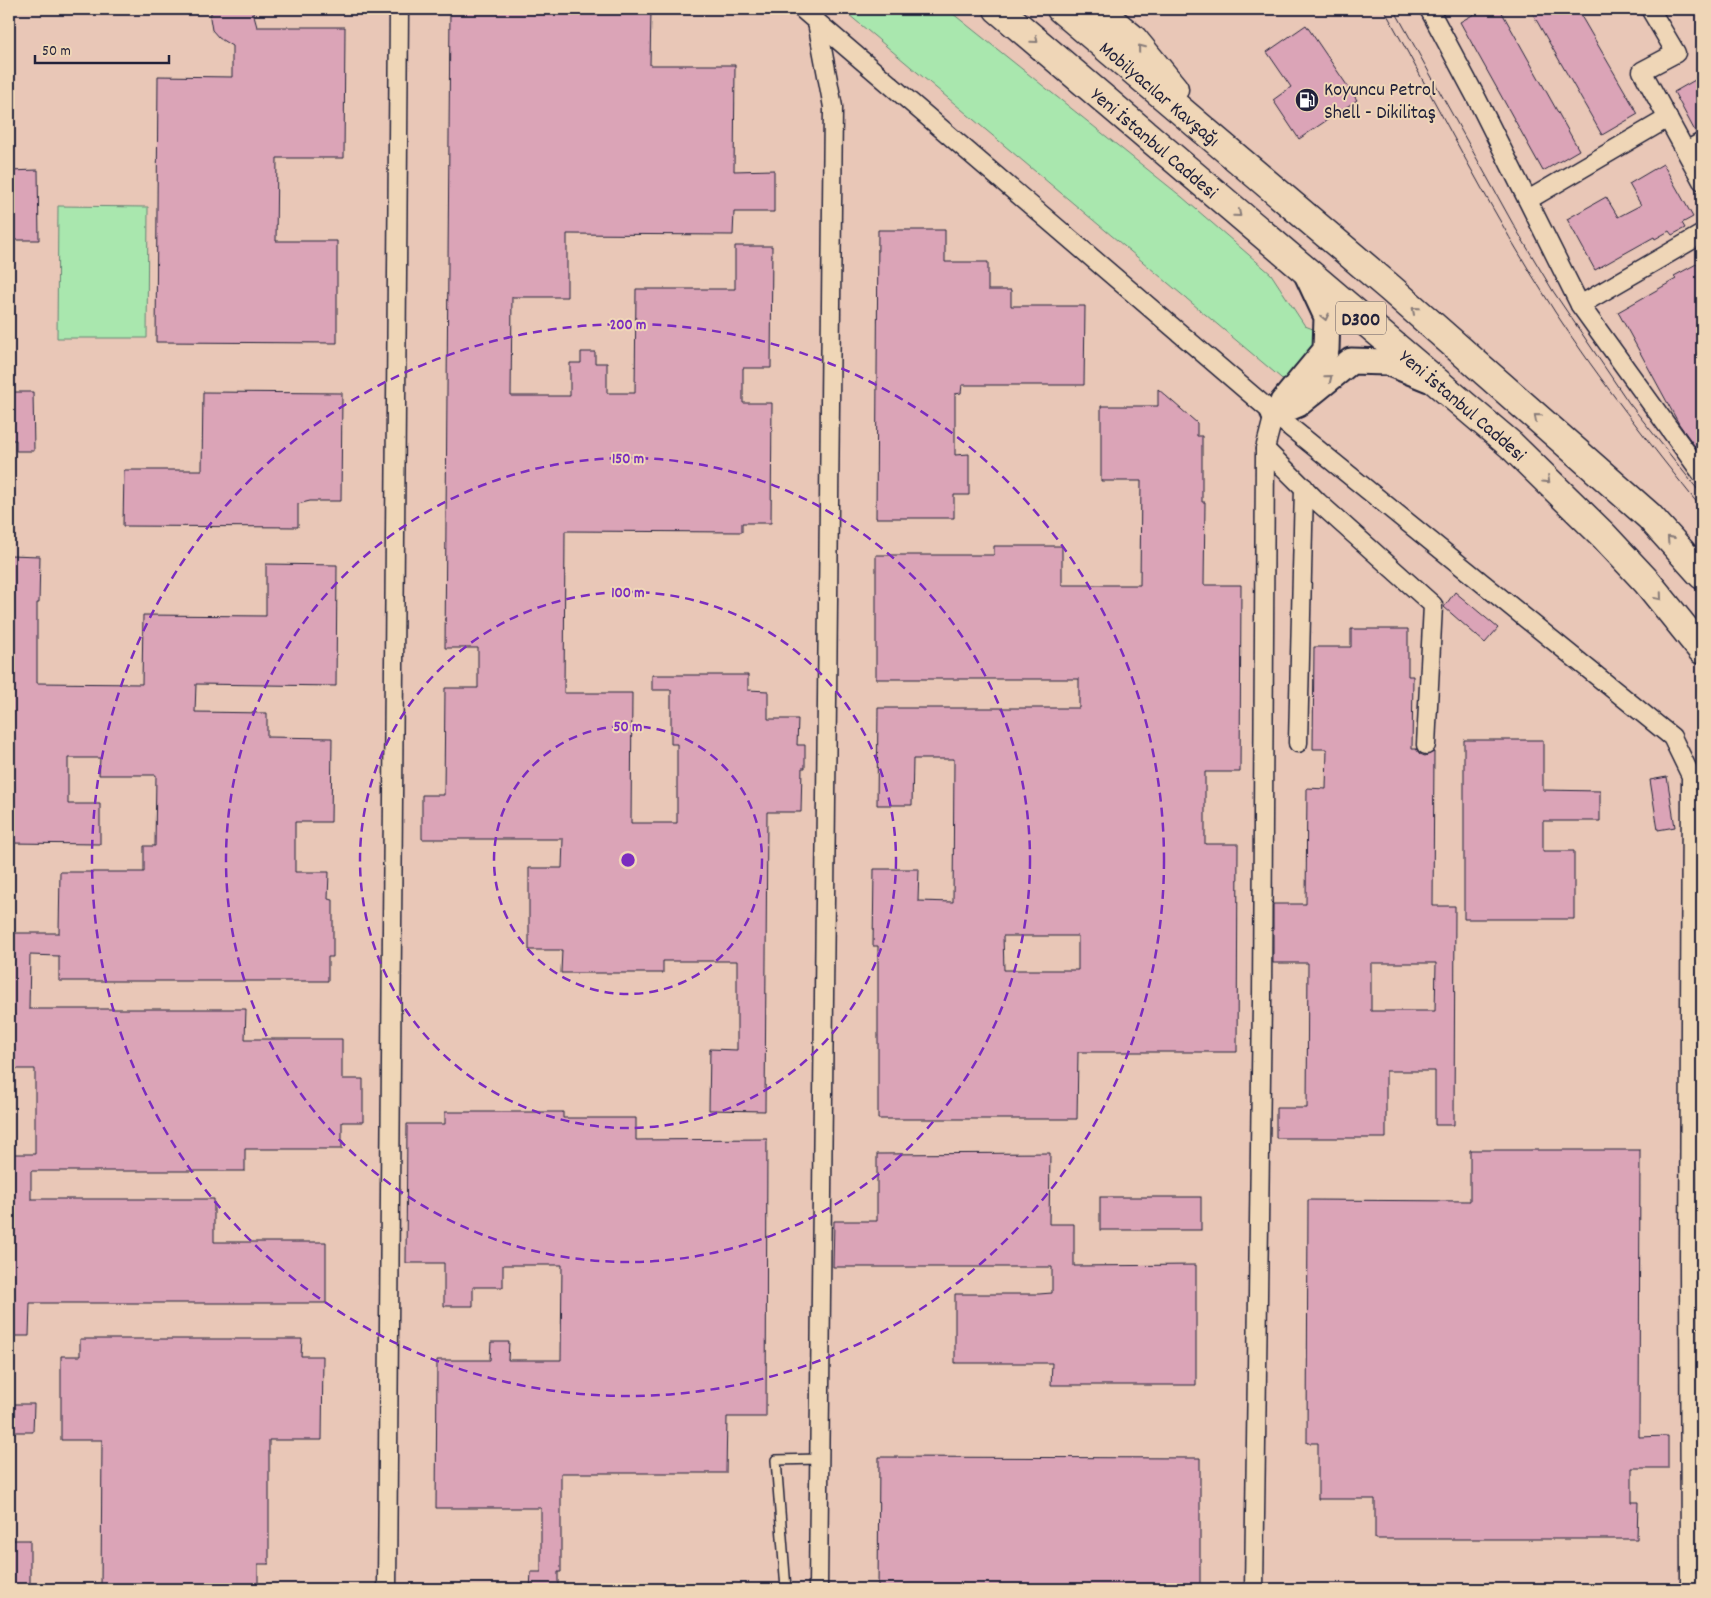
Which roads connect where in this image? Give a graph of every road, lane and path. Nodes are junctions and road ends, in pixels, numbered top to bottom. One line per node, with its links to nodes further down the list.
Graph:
1 (399, 9): 30 (street)
2 (802, 9): 8 (street)
3 (998, 9): 16 (highway, Yeni İstanbul Caddesi / D300, one-way to 16)
4 (1061, 9): 10 (highway, Mobilyacılar Kavşağı / D300)
5 (1097, 9): 10 (highway, Mobilyacılar Kavşağı, one-way to 5)
6 (1429, 9): 14 (street)
7 (1650, 9): 9 (street)
8 (817, 22): 19 (street); 28 (street)
9 (1668, 118): 12 (street); 14 (street)
10 (1215, 140): 23 (highway, Yeni İstanbul Caddesi / D300, one-way to 10)
11 (1702, 142): 12 (street)
12 (1686, 151): 13 (street)
13 (1702, 181)
14 (1528, 200): 17 (street)
15 (1702, 234): 17 (street)
16 (1306, 272): 18 (highway, Yeni İstanbul Caddesi / D300); 19 (street, one-way to 19)
17 (1580, 305): 21 (street)
18 (1440, 383): 19 (street, one-way to 18); 24 (highway, Yeni İstanbul Caddesi / D300, one-way to 24)
19 (1274, 414): 20 (street); 27 (street)
20 (1265, 449): 22 (street); 33 (street)
21 (1702, 474)
22 (1304, 487): 25 (street); 26 (street)
23 (1702, 575)
24 (1702, 650)
25 (1298, 743)
26 (1426, 745)
27 (1696, 1151): 29 (street)
28 (819, 1459): 31 (lane); 32 (street)
29 (1696, 1485): 34 (street)
30 (387, 1589)
31 (786, 1589)
32 (818, 1589)
33 (1254, 1589)
34 (1690, 1589)

